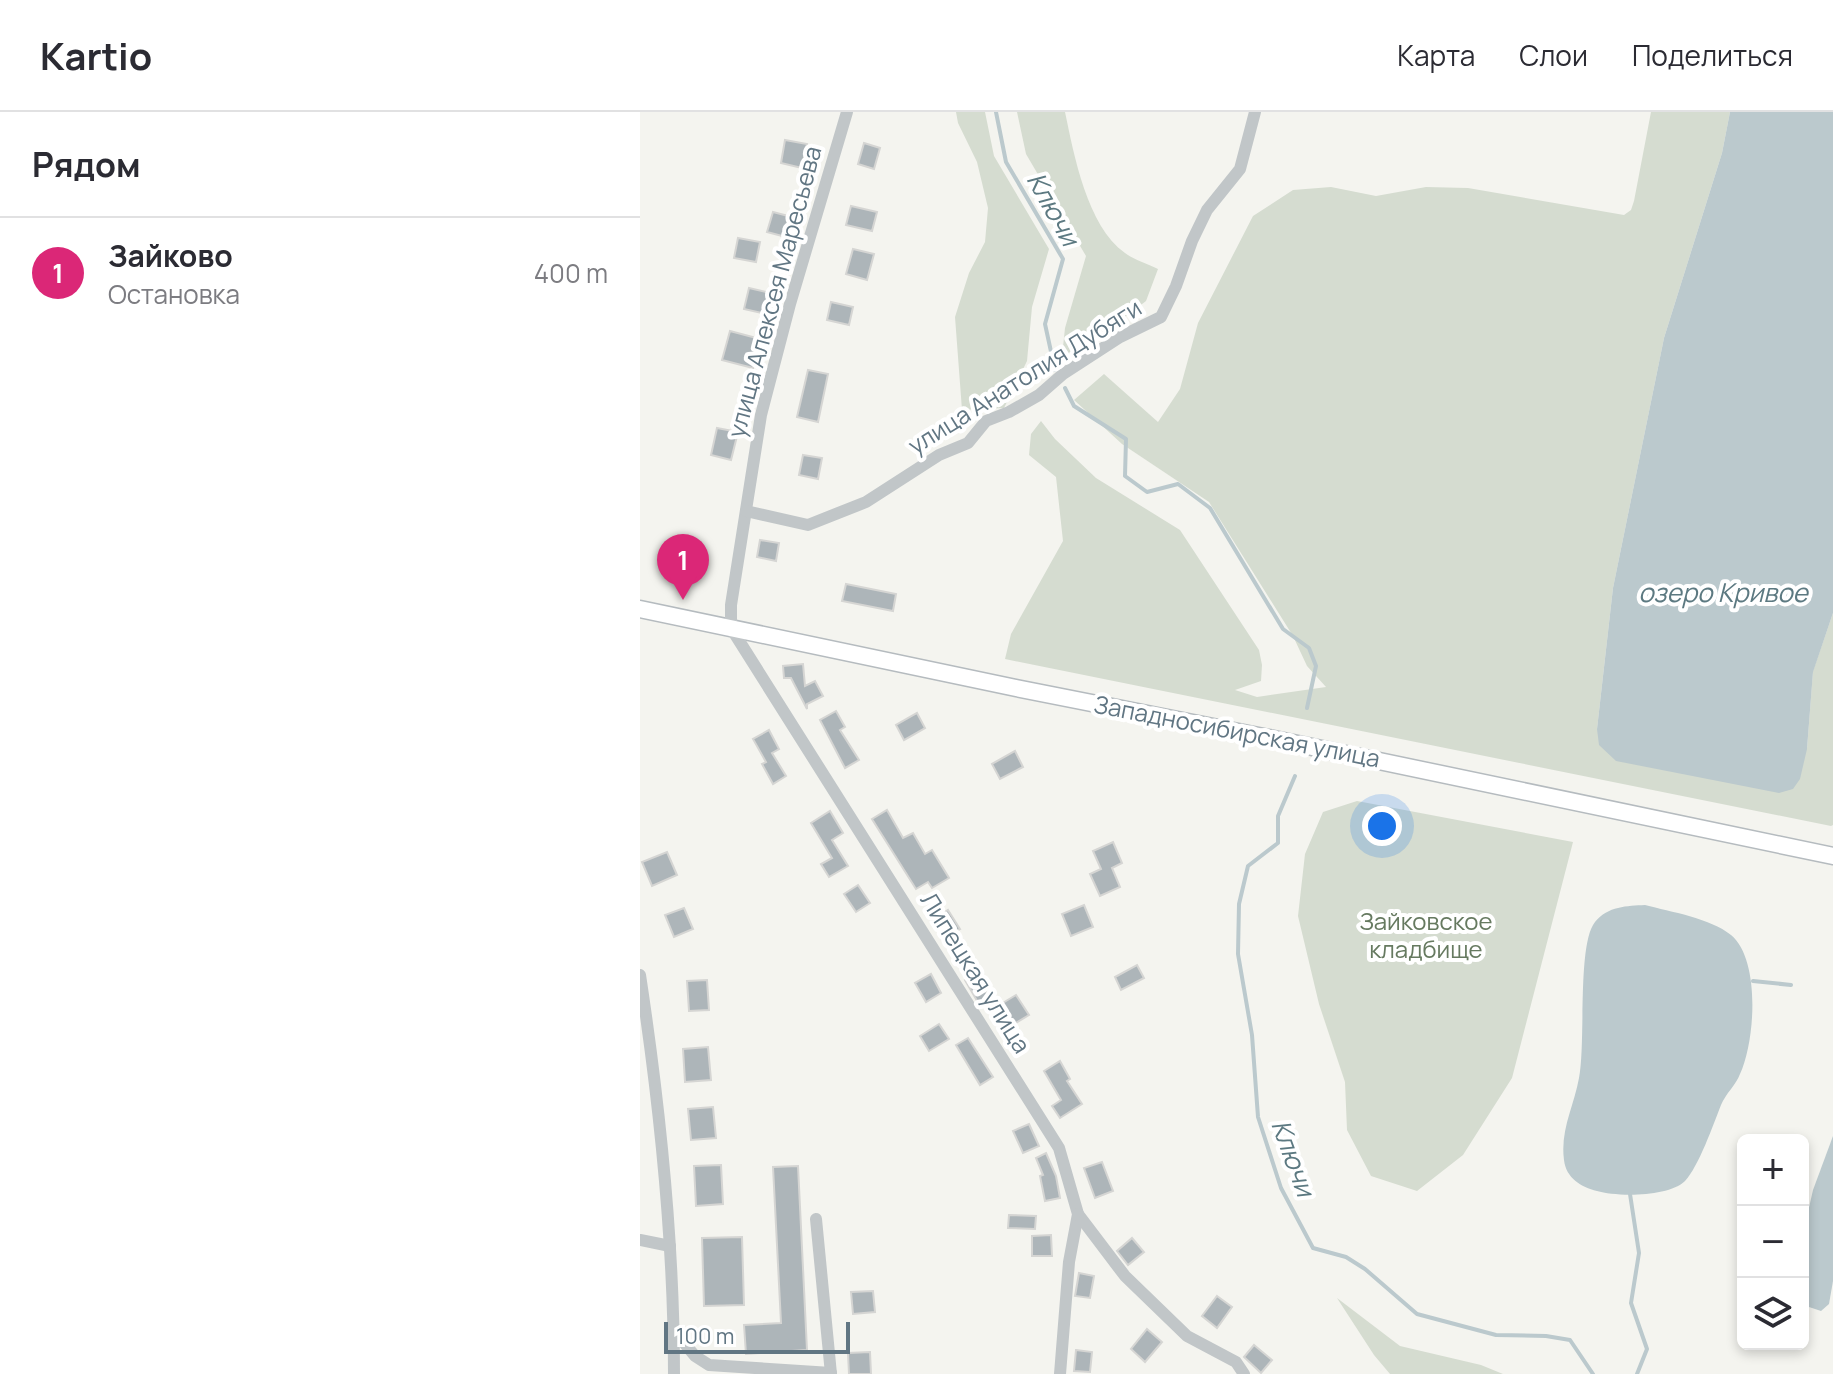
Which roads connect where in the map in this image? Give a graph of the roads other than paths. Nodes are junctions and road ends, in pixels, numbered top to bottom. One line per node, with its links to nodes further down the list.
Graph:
1 (847, 112): 3 (street, улица Алексея Маресьева)
2 (1255, 112): 3 (street, улица Анатолия Дубяги)
3 (746, 511): 5 (street, улица Алексея Маресьева)
4 (640, 609): 5 (main road, Западносибирская улица)
5 (731, 628): 6 (main road, Западносибирская улица); 9 (street, Липецкая улица)
6 (1833, 856)
7 (640, 975): 8 (street)
8 (644, 1032): 12 (street)
9 (1078, 1214): 16 (street, Липецкая улица); 17 (street)
10 (816, 1219): 15 (street)
11 (640, 1240): 12 (street)
12 (670, 1246): 13 (street)
13 (674, 1331): 14 (street); 15 (street)
14 (674, 1374)
15 (831, 1374)
16 (1060, 1374)
17 (1244, 1374)

